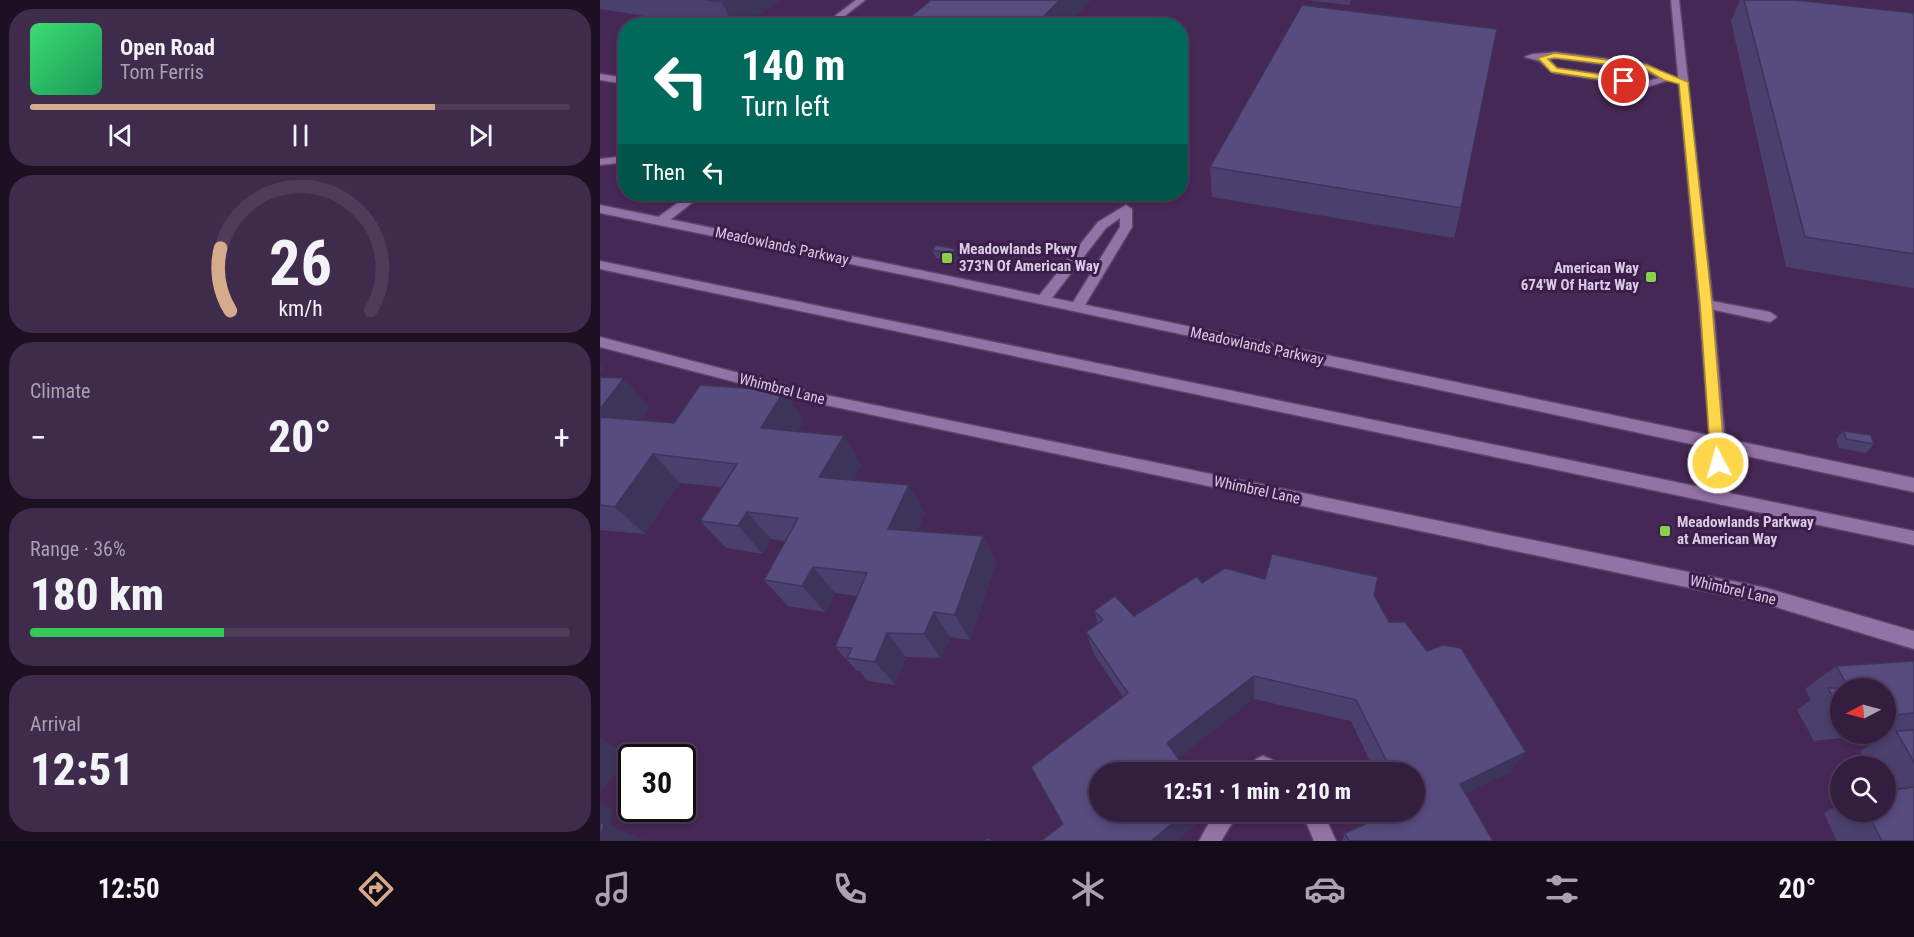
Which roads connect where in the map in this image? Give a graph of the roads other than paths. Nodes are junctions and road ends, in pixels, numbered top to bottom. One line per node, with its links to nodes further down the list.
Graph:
1 (861, 0): 3 (main road)
2 (1675, 0): 9 (main road)
3 (837, 18)
4 (1530, 57): 5 (main road)
5 (1542, 58): 7 (main road); 7 (main road)
6 (600, 77): 8 (main road)
7 (1667, 78): 9 (main road)
8 (618, 80)
9 (1683, 82): 17 (main road)
10 (618, 160): 11 (main road)
11 (600, 162)
12 (687, 201): 14 (main road)
13 (600, 209): 14 (main road, Meadowlands Parkway)
14 (660, 221): 16 (main road, Meadowlands Parkway)
15 (600, 265): 23 (main road)
16 (1043, 300): 18 (main road, Meadowlands Parkway); 18 (main road)
17 (1706, 304): 19 (main road); 21 (main road)
18 (1077, 307): 21 (main road, Meadowlands Parkway)
19 (1770, 316)
20 (600, 342): 25 (main road, Whimbrel Lane)
21 (1716, 446): 22 (main road, Meadowlands Parkway); 23 (main road)
22 (1914, 485)
23 (1722, 498): 24 (main road)
24 (1914, 538)
25 (1914, 640)
26 (1220, 822): 28 (main road)
27 (1316, 822): 29 (main road)
28 (1210, 841)
29 (1325, 841)

